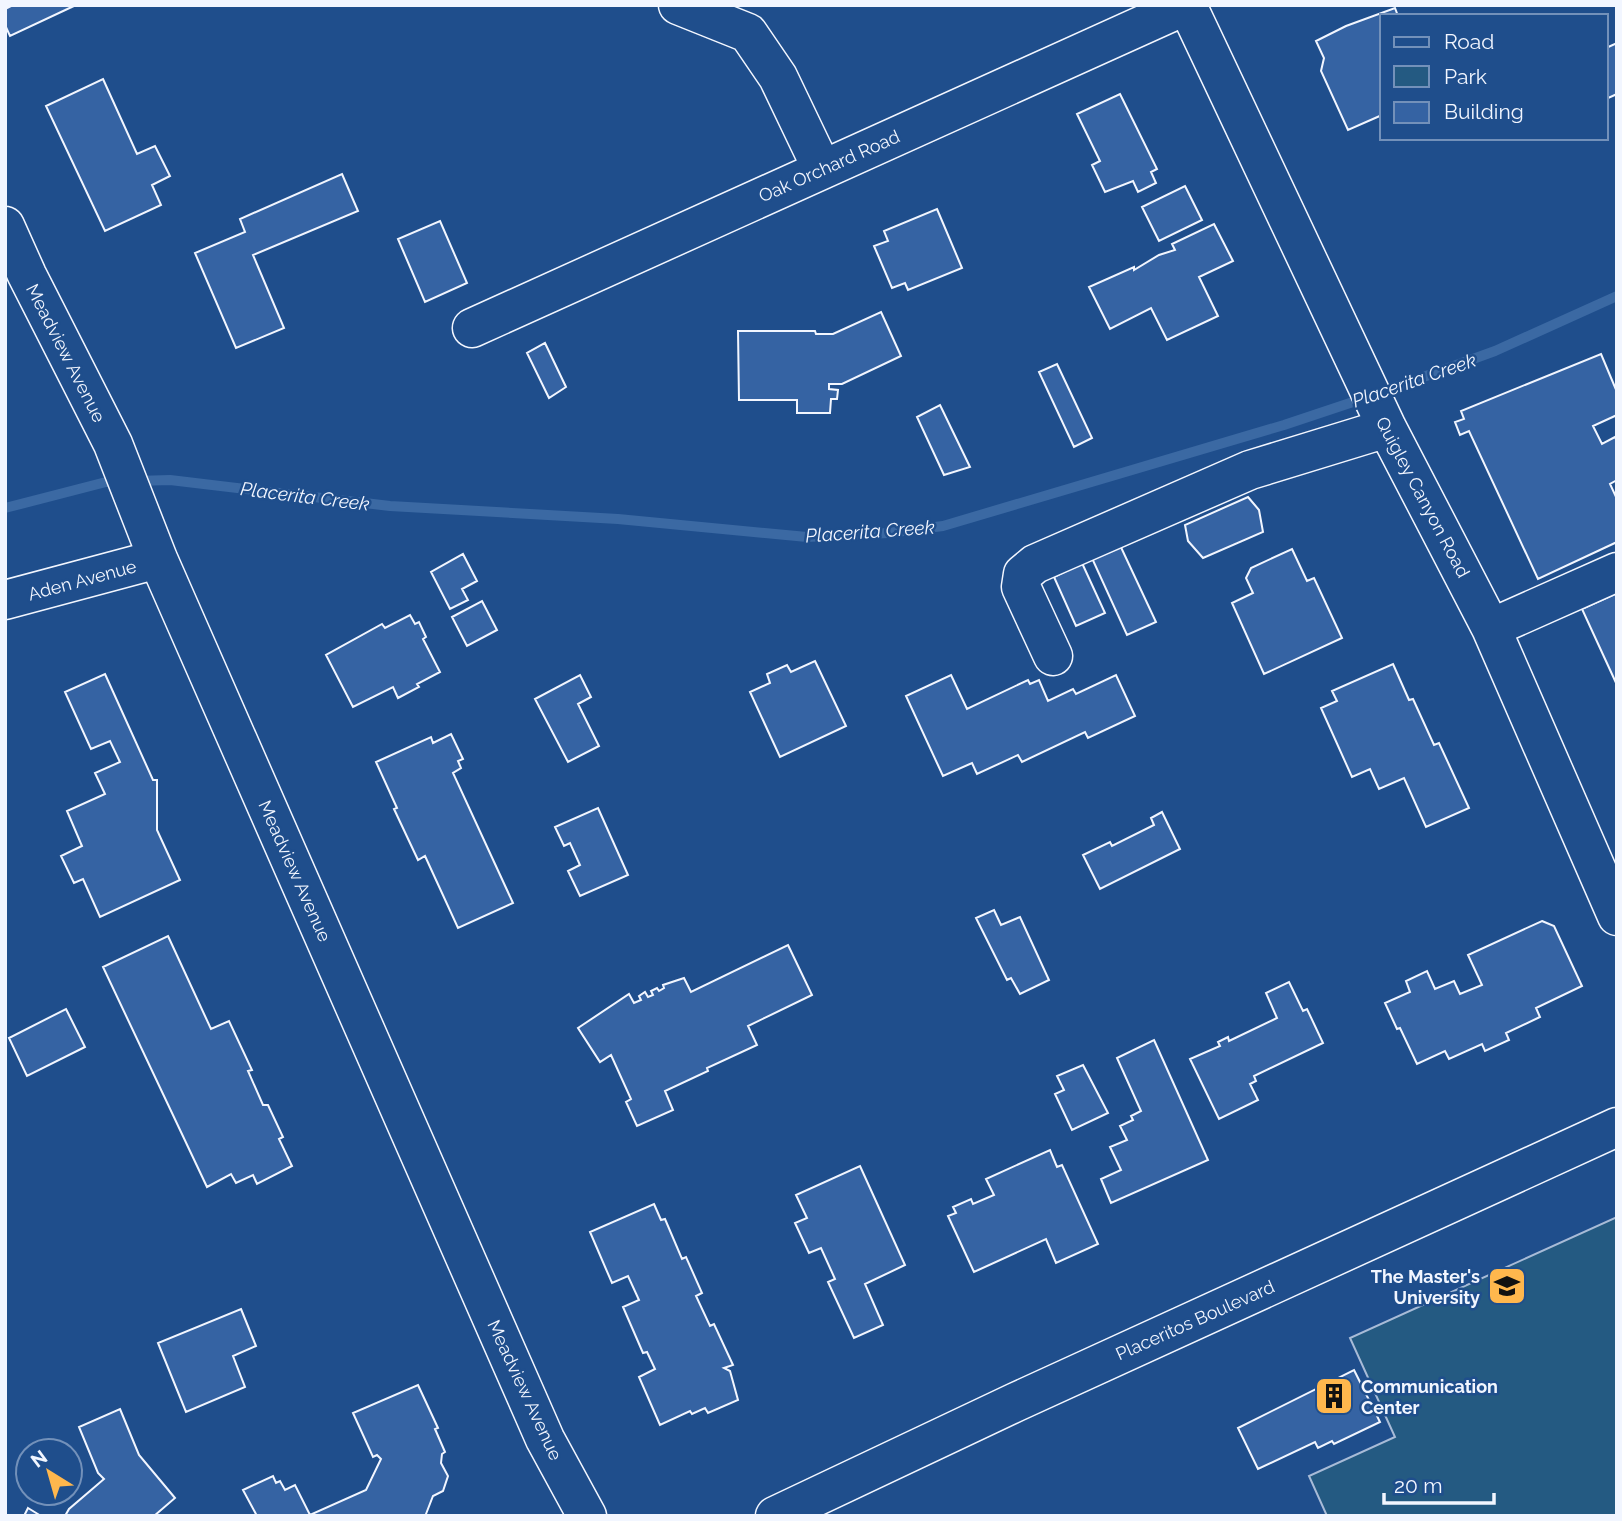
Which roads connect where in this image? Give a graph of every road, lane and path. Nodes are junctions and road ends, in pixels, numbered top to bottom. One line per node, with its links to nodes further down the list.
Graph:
1 (678, 5): 3 (street)
2 (1187, 5): 3 (street, Oak Orchard Road); 6 (street, Quigley Canyon Road)
3 (822, 169): 5 (street, Oak Orchard Road)
4 (5, 226): 7 (street, Meadview Avenue)
5 (472, 328)
6 (1387, 428): 10 (street, Quigley Canyon Road); 11 (street)
7 (158, 559): 9 (street, Aden Avenue); 14 (street, Meadview Avenue)
8 (1617, 572): 10 (street)
9 (5, 600)
10 (1491, 628): 12 (street, Quigley Canyon Road)
11 (1053, 656)
12 (1617, 916)
13 (1617, 1127): 15 (street, Placeritos Boulevard)
14 (587, 1516)
15 (775, 1516)

